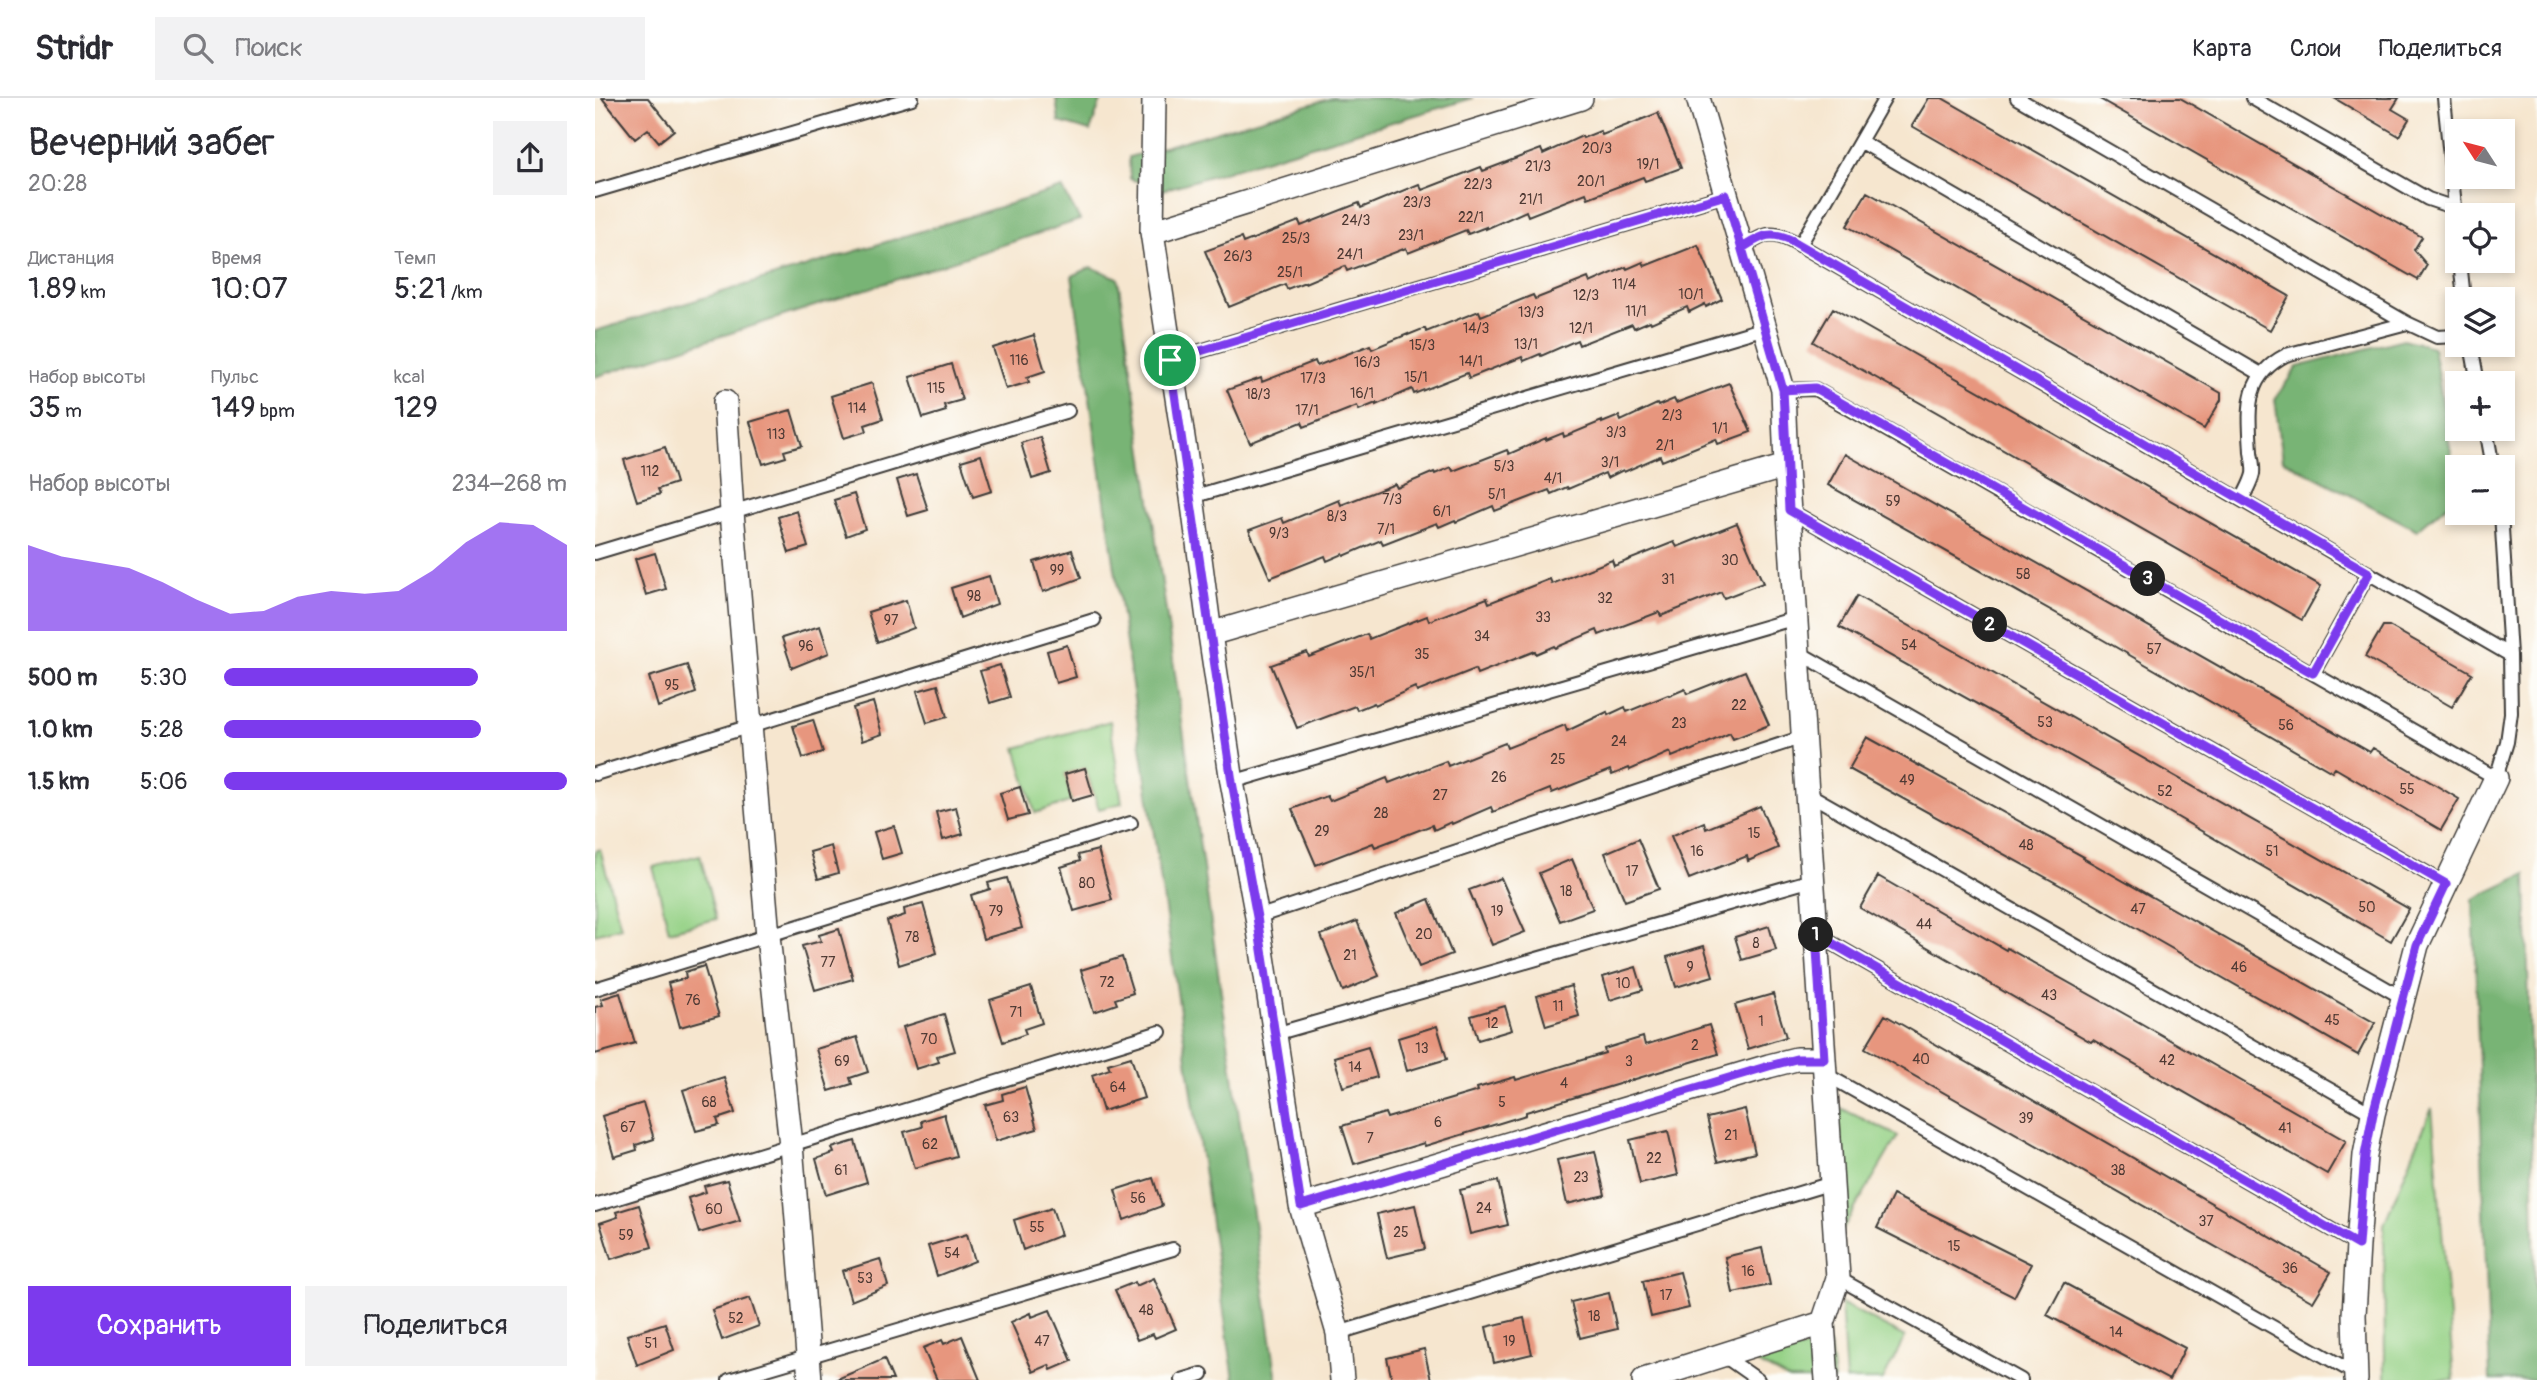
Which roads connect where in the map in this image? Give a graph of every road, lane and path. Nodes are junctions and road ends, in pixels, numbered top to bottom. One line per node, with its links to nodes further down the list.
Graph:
1 (912, 98): 10 (lane)
2 (1154, 98): 14 (street)
3 (1580, 98): 14 (street)
4 (1698, 98): 11 (street)
5 (1885, 98): 9 (lane)
6 (2017, 98): 17 (lane)
7 (2252, 98): 13 (lane)
8 (2444, 98): 12 (lane)
9 (1860, 141): 15 (lane); 21 (lane)
10 (595, 191)
11 (1726, 195): 16 (street); 20 (lane)
12 (2454, 203)
13 (2445, 205)
14 (1152, 232): 20 (street)
15 (1800, 245): 16 (lane); 27 (lane)
16 (1742, 248): 18 (street)
17 (2407, 323): 19 (lane); 21 (lane)
18 (1765, 328): 22 (street); 26 (lane)
19 (2445, 337)
20 (1170, 360): 26 (street)
21 (2261, 374): 27 (lane)
22 (1783, 390): 25 (street); 38 (lane)
23 (725, 402): 29 (street)
24 (1068, 411): 29 (lane)
25 (1786, 466): 28 (street); 35 (street)
26 (1192, 497): 35 (street)
27 (2242, 500): 32 (lane)
28 (1789, 510): 33 (street); 47 (lane)
29 (732, 512): 31 (lane); 39 (street)
30 (2502, 525): 37 (lane)
31 (595, 552)
32 (2369, 573): 37 (lane); 38 (lane)
33 (1795, 618): 36 (street); 43 (lane)
34 (1094, 620): 39 (lane)
35 (1210, 634): 43 (street)
36 (1798, 653): 40 (street); 52 (lane)
37 (2510, 655): 42 (lane)
38 (2313, 673): 42 (lane)
39 (750, 726): 41 (lane); 50 (street)
40 (1803, 737): 44 (street); 48 (lane)
41 (595, 774)
42 (2496, 778): 47 (street)
43 (1232, 782): 48 (street)
44 (1807, 793): 46 (street); 56 (lane)
45 (1131, 823): 50 (lane)
46 (1812, 880): 49 (street); 54 (lane)
47 (2446, 884): 52 (street)
48 (1257, 917): 54 (street)
49 (1816, 934): 55 (street); 61 (lane)
50 (768, 936): 51 (lane); 57 (street)
51 (595, 989)
52 (2403, 998): 56 (street)
53 (1160, 1032): 57 (lane)
54 (1275, 1034): 60 (street)
55 (1824, 1067): 58 (street); 60 (street); 69 (lane)
56 (2373, 1114): 61 (street)
57 (791, 1145): 59 (lane); 66 (street)
58 (1832, 1183): 63 (street); 65 (lane)
59 (595, 1205)
60 (1301, 1206): 65 (street)
61 (2358, 1245): 69 (street)
62 (1173, 1249): 66 (lane)
63 (1838, 1278): 64 (street); 77 (lane)
64 (1823, 1323): 67 (street); 76 (street)
65 (1338, 1333): 73 (street)
66 (808, 1356): 70 (lane); 71 (street)
67 (1724, 1356): 74 (street); 75 (lane)
68 (1202, 1374): 72 (lane)
69 (2356, 1377)
70 (729, 1380)
71 (810, 1380)
72 (1182, 1380)
73 (1342, 1380)
74 (1644, 1380)
75 (1758, 1380)
76 (1827, 1380)
77 (2021, 1380)

